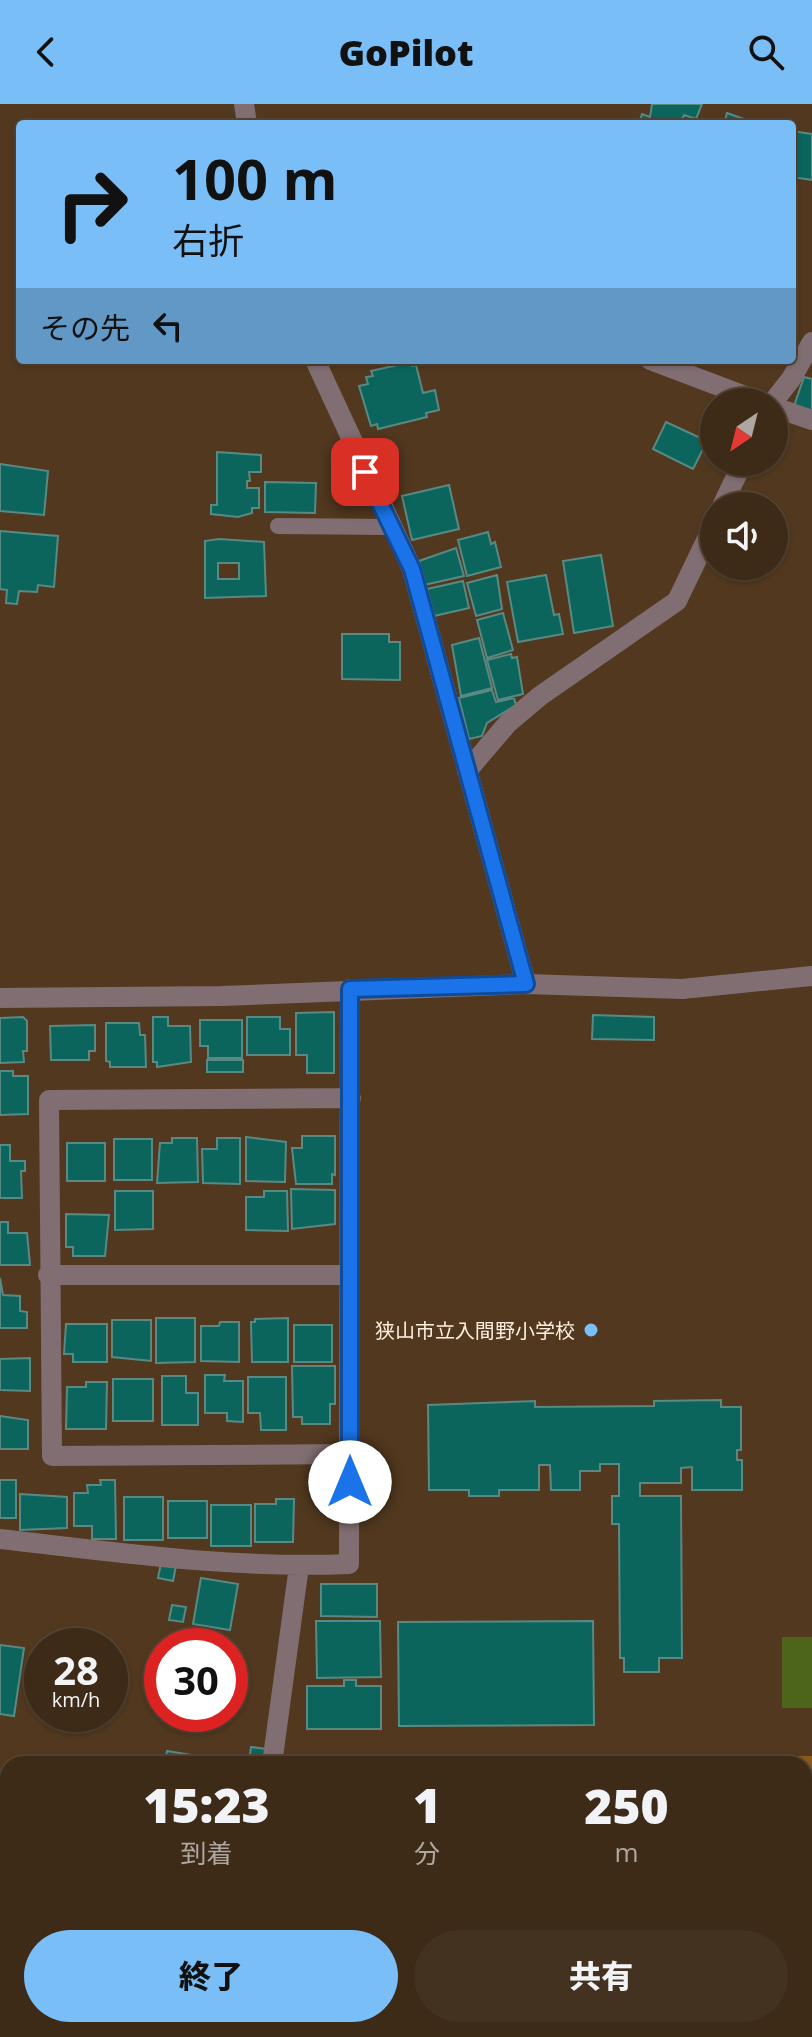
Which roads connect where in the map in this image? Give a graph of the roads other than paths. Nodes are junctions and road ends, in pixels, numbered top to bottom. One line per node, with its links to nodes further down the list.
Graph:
1 (812, 342): 5 (street)
2 (317, 364): 9 (street)
3 (661, 364): 4 (street)
4 (724, 388)
5 (785, 388)
6 (788, 410): 7 (street)
7 (812, 420)
8 (278, 526): 9 (lane)
9 (390, 527): 11 (street)
10 (700, 553): 11 (street)
11 (467, 771): 13 (street)
12 (812, 976): 13 (street)
13 (526, 984): 14 (street)
14 (350, 989): 15 (street); 16 (street)
15 (0, 998)
16 (351, 1098): 17 (street); 18 (street)
17 (48, 1275): 18 (street); 19 (street)
18 (350, 1275): 19 (street)
19 (350, 1454): 21 (street)
20 (0, 1539): 21 (street)
21 (299, 1566): 22 (street)
22 (273, 1756)

